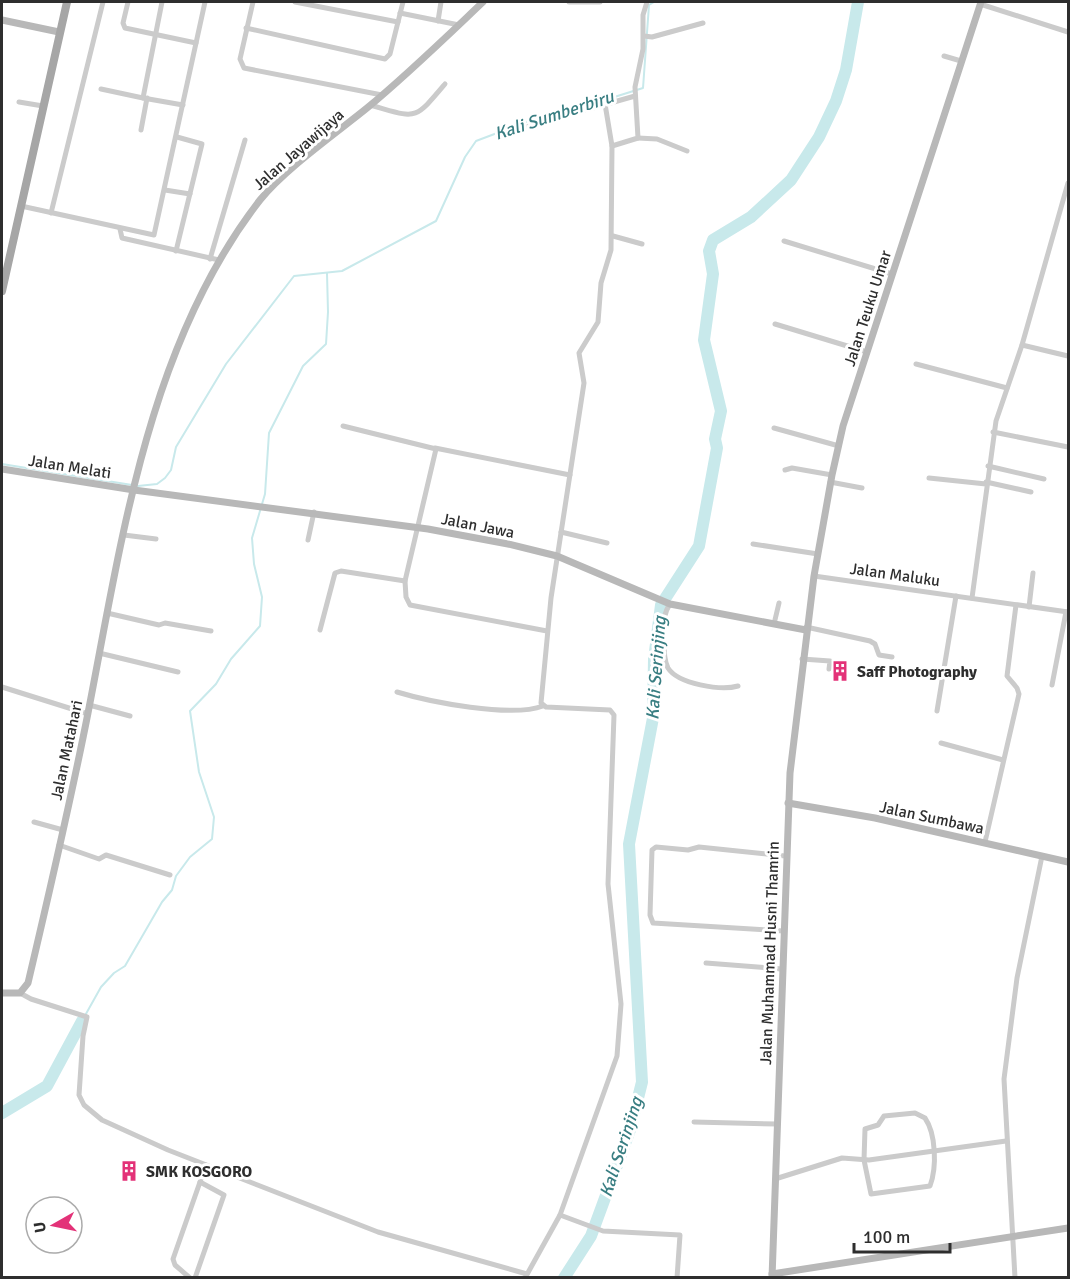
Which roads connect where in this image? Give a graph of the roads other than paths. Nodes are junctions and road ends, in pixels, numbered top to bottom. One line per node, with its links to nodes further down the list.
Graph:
1 (67, 2): 22 (main road)
2 (103, 2): 50 (street)
3 (128, 2): 24 (street)
4 (162, 2): 24 (street)
5 (205, 2): 26 (street)
6 (252, 2): 21 (street)
7 (295, 2): 18 (street)
8 (403, 2): 15 (street)
9 (441, 2): 17 (street)
10 (483, 2): 20 (street, Jalan Jayawijaya)
11 (569, 2): 12 (street)
12 (600, 2)
13 (647, 2): 25 (street)
14 (980, 3): 23 (street); 28 (street, Jalan Teuku Umar)
15 (400, 14): 17 (street); 18 (street)
16 (2, 20): 22 (street)
17 (438, 21): 20 (street)
18 (398, 22): 21 (street)
19 (703, 23): 25 (street)
20 (459, 25): 32 (street, Jalan Jayawijaya)
21 (246, 28): 32 (street)
22 (59, 32): 38 (main road)
23 (1068, 32)
24 (155, 35): 26 (street); 33 (street)
25 (648, 37): 31 (street)
26 (196, 44): 36 (street)
27 (944, 56): 28 (street)
28 (961, 61): 59 (street, Jalan Teuku Umar)
29 (446, 84): 37 (street)
30 (102, 89): 33 (street)
31 (635, 92): 35 (street); 42 (street)
32 (382, 94): 37 (street, Jalan Jayawijaya)
33 (145, 98): 36 (street); 39 (street)
34 (19, 102): 38 (street)
35 (605, 104): 40 (street); 44 (street)
36 (183, 105): 41 (street)
37 (370, 105): 58 (street, Jalan Jayawijaya)
38 (43, 106): 49 (main road)
39 (141, 130)
40 (498, 135)
41 (177, 137): 47 (street); 48 (street)
42 (638, 138): 44 (street); 45 (street)
43 (245, 140): 57 (street)
44 (612, 146): 52 (street)
45 (687, 151)
46 (1068, 183): 62 (street)
47 (165, 190): 48 (street); 51 (street)
48 (190, 194): 55 (street)
49 (21, 206): 50 (street); 56 (main road)
50 (51, 213): 51 (street)
51 (120, 229): 55 (street)
52 (613, 236): 54 (street); 76 (street)
53 (784, 241): 59 (street)
54 (642, 244)
55 (176, 251): 57 (street)
56 (5, 257): 60 (main road)
57 (210, 259): 58 (street)
58 (219, 260): 81 (street, Jalan Jayawijaya)
59 (892, 274): 63 (street, Jalan Teuku Umar)
60 (2, 291)
61 (775, 324): 63 (street)
62 (1022, 345): 64 (street); 66 (street)
63 (867, 352): 70 (street, Jalan Teuku Umar)
64 (1068, 356)
65 (916, 364): 66 (street)
66 (1007, 388): 69 (street)
67 (343, 426): 72 (street)
68 (774, 428): 70 (street)
69 (993, 432): 71 (street); 73 (street)
70 (838, 446): 78 (street, Jalan Teuku Umar)
71 (1068, 447)
72 (435, 448): 76 (street); 85 (street)
73 (988, 466): 79 (street); 80 (street)
74 (2, 469): 81 (street, Jalan Melati)
75 (785, 470): 78 (street)
76 (570, 475): 86 (street)
77 (928, 478): 80 (street)
78 (831, 479): 82 (street); 92 (street, Jalan Teuku Umar)
79 (1044, 479)
80 (986, 483): 83 (street); 98 (street)
81 (135, 486): 84 (street, Jalan Jawa); 87 (street, Jalan Matahari)
82 (862, 488)
83 (1031, 492)
84 (314, 513): 85 (street, Jalan Jawa); 89 (street)
85 (418, 527): 93 (street, Jalan Jawa); 96 (street)
86 (561, 532): 90 (street); 93 (street)
87 (124, 535): 88 (street); 104 (street, Jalan Matahari)
88 (156, 540)
89 (308, 540)
90 (607, 543)
91 (753, 544): 92 (street)
92 (818, 554): 95 (street, Jalan Teuku Umar)
93 (557, 556): 99 (street, Jalan Jawa); 108 (street)
94 (1033, 573): 102 (street)
95 (814, 576): 97 (street, Jalan Maluku); 106 (street, Jalan Teuku Umar)
96 (405, 581): 107 (street); 108 (street)
97 (956, 596): 98 (street, Jalan Maluku); 121 (street)
98 (972, 598): 101 (street, Jalan Maluku)
99 (668, 603): 105 (street, Jalan Jawa); 116 (street)
100 (778, 603): 105 (street)
101 (1016, 605): 102 (street, Jalan Maluku); 125 (street)
102 (1029, 607): 103 (street, Jalan Maluku)
103 (1067, 612): 115 (street)
104 (107, 613): 109 (street); 110 (street, Jalan Matahari)
105 (774, 624): 106 (street, Jalan Jawa)
106 (806, 628): 111 (street); 112 (street, Jalan Muhammad Husni Thamrin)
107 (320, 630)
108 (547, 631): 120 (street)
109 (211, 632)
110 (99, 653): 114 (street); 119 (street, Jalan Matahari)
111 (892, 657)
112 (802, 659): 113 (street); 126 (street, Jalan Muhammad Husni Thamrin)
113 (829, 669)
114 (178, 672)
115 (1052, 685)
116 (738, 686)
117 (2, 687): 122 (street)
118 (397, 692): 120 (street)
119 (89, 705): 122 (street, Jalan Matahari); 123 (street)
120 (543, 706): 148 (street)
121 (937, 711)
122 (88, 714): 128 (street, Jalan Matahari)
123 (130, 716)
124 (941, 743): 125 (street)
125 (1003, 760): 129 (street)
126 (788, 803): 129 (street, Jalan Sumbawa); 131 (street, Jalan Muhammad Husni Thamrin)
127 (34, 822): 128 (street)
128 (63, 830): 130 (street, Jalan Matahari)
129 (985, 842): 132 (street, Jalan Sumbawa)
130 (59, 845): 134 (street); 139 (street, Jalan Matahari)
131 (785, 856): 135 (street, Jalan Muhammad Husni Thamrin); 135 (street)
132 (1042, 856): 133 (street, Jalan Sumbawa); 142 (street)
133 (1068, 862)
134 (170, 875)
135 (784, 931): 137 (street, Jalan Muhammad Husni Thamrin)
136 (706, 963): 137 (street)
137 (782, 969): 141 (street, Jalan Muhammad Husni Thamrin)
138 (2, 993): 139 (street)
139 (20, 993): 145 (street)
140 (694, 1122): 141 (street)
141 (777, 1124): 146 (street, Jalan Muhammad Husni Thamrin)
142 (1006, 1141): 143 (street); 150 (street)
143 (933, 1151): 144 (street); 144 (street); 144 (street)
144 (864, 1160): 146 (street)
145 (206, 1165): 147 (street); 151 (street)
146 (775, 1179): 152 (street, Jalan Muhammad Husni Thamrin)
147 (200, 1182): 153 (street); 154 (street)
148 (562, 1216): 151 (street); 155 (street)
149 (1068, 1228): 150 (street)
150 (1014, 1236): 152 (street); 156 (street)
151 (526, 1276)
152 (772, 1276)
153 (190, 1278)
154 (195, 1278)
155 (677, 1278)
156 (1015, 1278)

